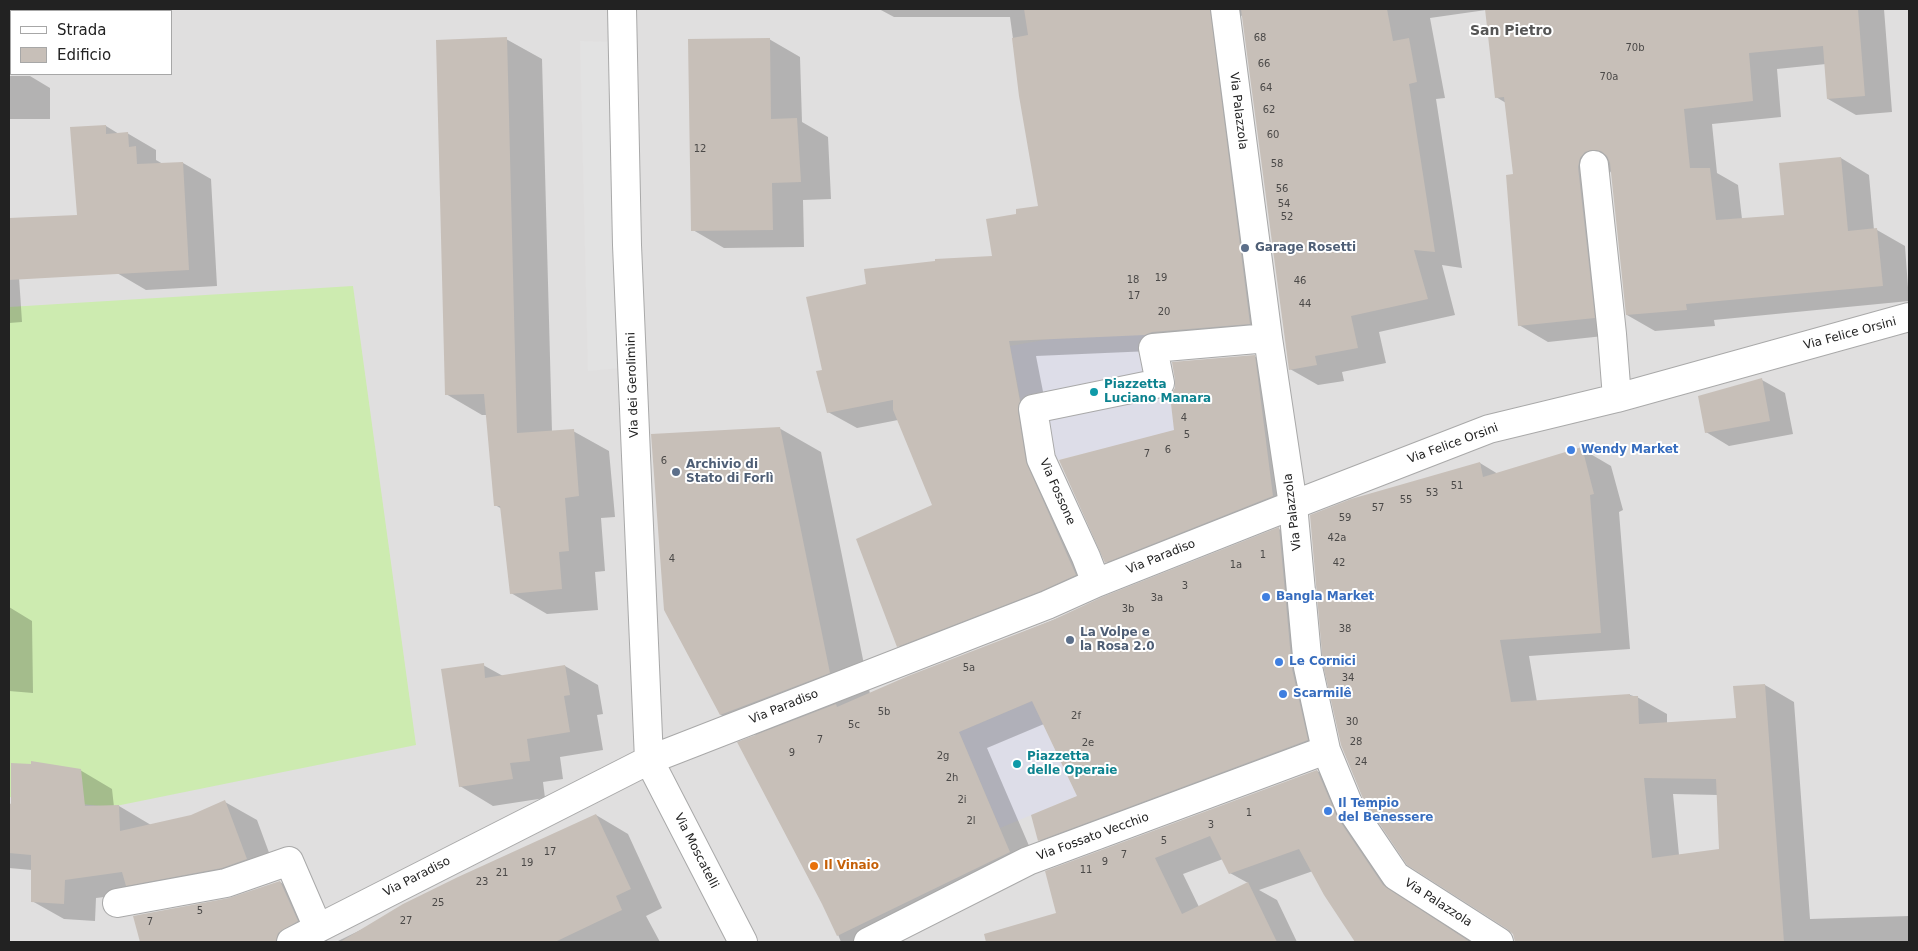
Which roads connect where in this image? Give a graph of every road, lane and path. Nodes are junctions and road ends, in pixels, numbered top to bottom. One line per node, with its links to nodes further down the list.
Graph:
1 (622, 9): 10 (street, Via dei Gerolimini)
2 (1225, 9): 5 (street, Via Palazzola)
3 (1594, 165): 6 (street)
4 (1909, 317): 6 (street, Via Felice Orsini)
5 (1268, 338): 7 (street, Via Palazzola); 8 (street, Via Fossone)
6 (1617, 398): 7 (street, Via Felice Orsini)
7 (1293, 504): 8 (street, Via Paradiso); 9 (street, Via Palazzola)
8 (1096, 583): 10 (street, Via Paradiso)
9 (1326, 750): 15 (street, Via Fossato Vecchio); 16 (street, Via Palazzola)
10 (648, 760): 12 (street, Via Paradiso); 14 (street, Via Moscatelli)
11 (117, 903): 12 (street)
12 (318, 928): 13 (street, Via Paradiso)
13 (291, 942)
14 (743, 942)
15 (868, 942)
16 (1499, 942)

